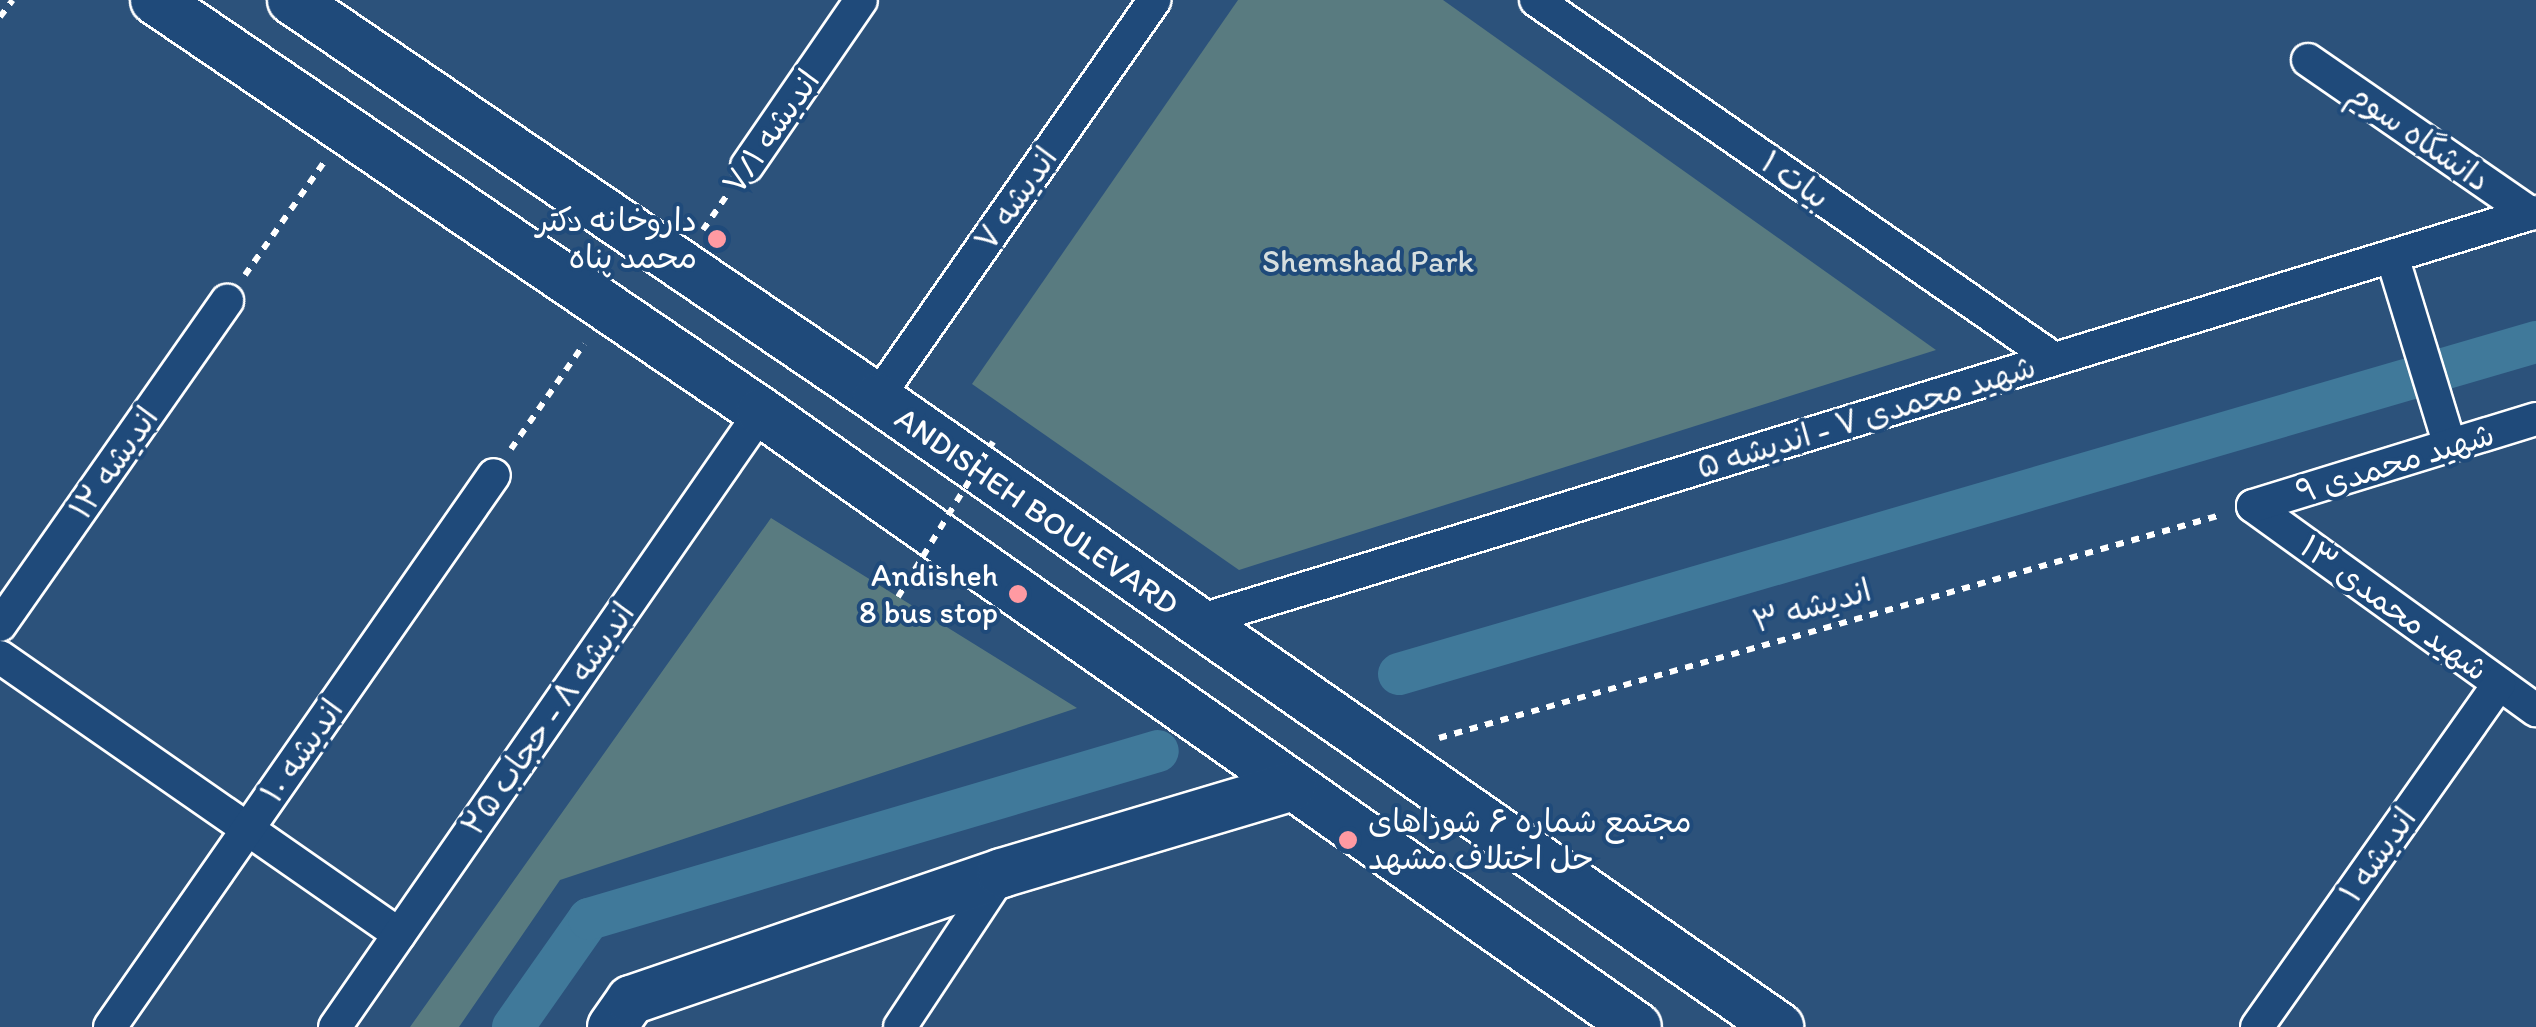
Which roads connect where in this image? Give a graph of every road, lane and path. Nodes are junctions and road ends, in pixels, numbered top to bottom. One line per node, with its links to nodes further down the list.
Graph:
1 (13, 0): 7 (path)
2 (155, 0): 9 (main road)
3 (292, 0): 13 (main road, ANDISHEH BOULEVARD)
4 (862, 0): 10 (street, اندیشه ۷/۱)
5 (1155, 0): 17 (street, اندیشه ۷)
6 (1536, 0): 16 (street, بیات ۱)
7 (0, 17)
8 (2308, 60): 11 (street, دانشگاه سوم)
9 (346, 130): 14 (path); 15 (main road)
10 (747, 166): 13 (path, اندیشه ۷/۱)
11 (2533, 213): 12 (street, شهید محمدی ۷ - اندیشه ۵)
12 (2392, 256): 16 (street, شهید محمدی ۷ - اندیشه ۵); 21 (street)
13 (680, 264): 17 (main road, ANDISHEH BOULEVARD)
14 (227, 301): 26 (street, اندیشه ۱۲)
15 (608, 308): 18 (main road); 22 (path)
16 (2054, 359): 25 (street, شهید محمدی ۷ - اندیشه ۵)
17 (878, 398): 25 (main road, ANDISHEH BOULEVARD)
18 (761, 412): 31 (main road); 34 (street, اندیشه ۸ - حجاب ۲۵)
19 (2536, 419): 21 (street, شهید محمدی ۹)
20 (994, 442): 24 (path, bridge)
21 (2450, 446): 23 (street, شهید محمدی ۹)
22 (494, 475): 32 (street, اندیشه ۱۰)
23 (2253, 506): 28 (street, شهید محمدی ۱۳); 30 (path, اندیشه ۳)
24 (898, 597)
25 (1195, 622): 30 (main road, ANDISHEH BOULEVARD)
26 (0, 625)
27 (0, 657): 32 (street)
28 (2499, 684): 29 (street, شهید محمدی ۱۳); 41 (street, اندیشه ۱)
29 (2536, 710)
30 (1385, 753): 40 (main road, ANDISHEH BOULEVARD)
31 (1291, 787): 33 (main road); 39 (main road)
32 (248, 828): 34 (street); 35 (street, اندیشه ۱۰)
33 (1002, 873): 37 (main road); 38 (street)
34 (399, 934): 36 (street, اندیشه ۸ - حجاب ۲۵)
35 (110, 1027)
36 (335, 1027)
37 (612, 1027)
38 (900, 1027)
39 (1638, 1027)
40 (1778, 1027)
41 (2257, 1027)

